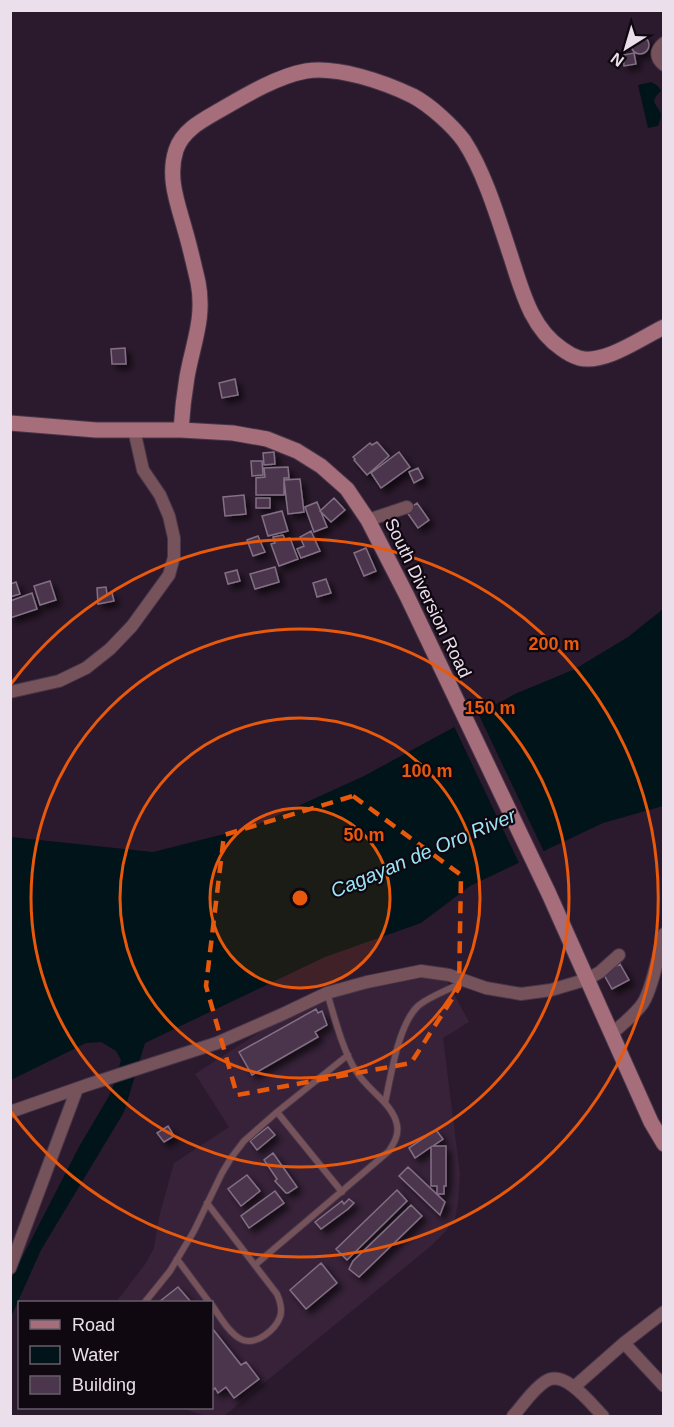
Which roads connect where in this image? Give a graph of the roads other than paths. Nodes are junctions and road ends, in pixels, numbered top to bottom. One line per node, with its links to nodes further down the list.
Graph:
1 (663, 43): 2 (street)
2 (663, 65)
3 (663, 327): 6 (main road)
4 (10, 423): 5 (main road, South Diversion Road)
5 (134, 430): 6 (main road, South Diversion Road); 9 (street)
6 (181, 430): 8 (main road, South Diversion Road)
7 (407, 507): 8 (street)
8 (368, 520): 12 (main road, South Diversion Road)
9 (10, 692)
10 (663, 934): 15 (street)
11 (619, 955): 12 (street)
12 (588, 979): 13 (street); 15 (main road, South Diversion Road)
13 (468, 981): 14 (street); 18 (lane)
14 (327, 993): 16 (lane); 17 (street)
15 (612, 1034): 21 (main road, South Diversion Road)
16 (348, 1055): 18 (lane); 20 (lane)
17 (82, 1087): 19 (street); 26 (street)
18 (385, 1104): 22 (lane)
19 (10, 1112)
20 (277, 1112): 22 (lane); 23 (lane)
21 (663, 1144)
22 (342, 1192): 25 (lane)
23 (207, 1203): 24 (lane); 25 (lane)
24 (177, 1259): 27 (lane); 28 (lane)
25 (255, 1265): 29 (lane)
26 (10, 1268)
27 (146, 1301)
28 (208, 1301)
29 (213, 1308)
30 (663, 1312): 31 (street)
31 (624, 1343): 32 (street); 33 (street)
32 (663, 1386)
33 (574, 1387): 34 (street); 35 (street)
34 (513, 1416)
35 (603, 1416)

